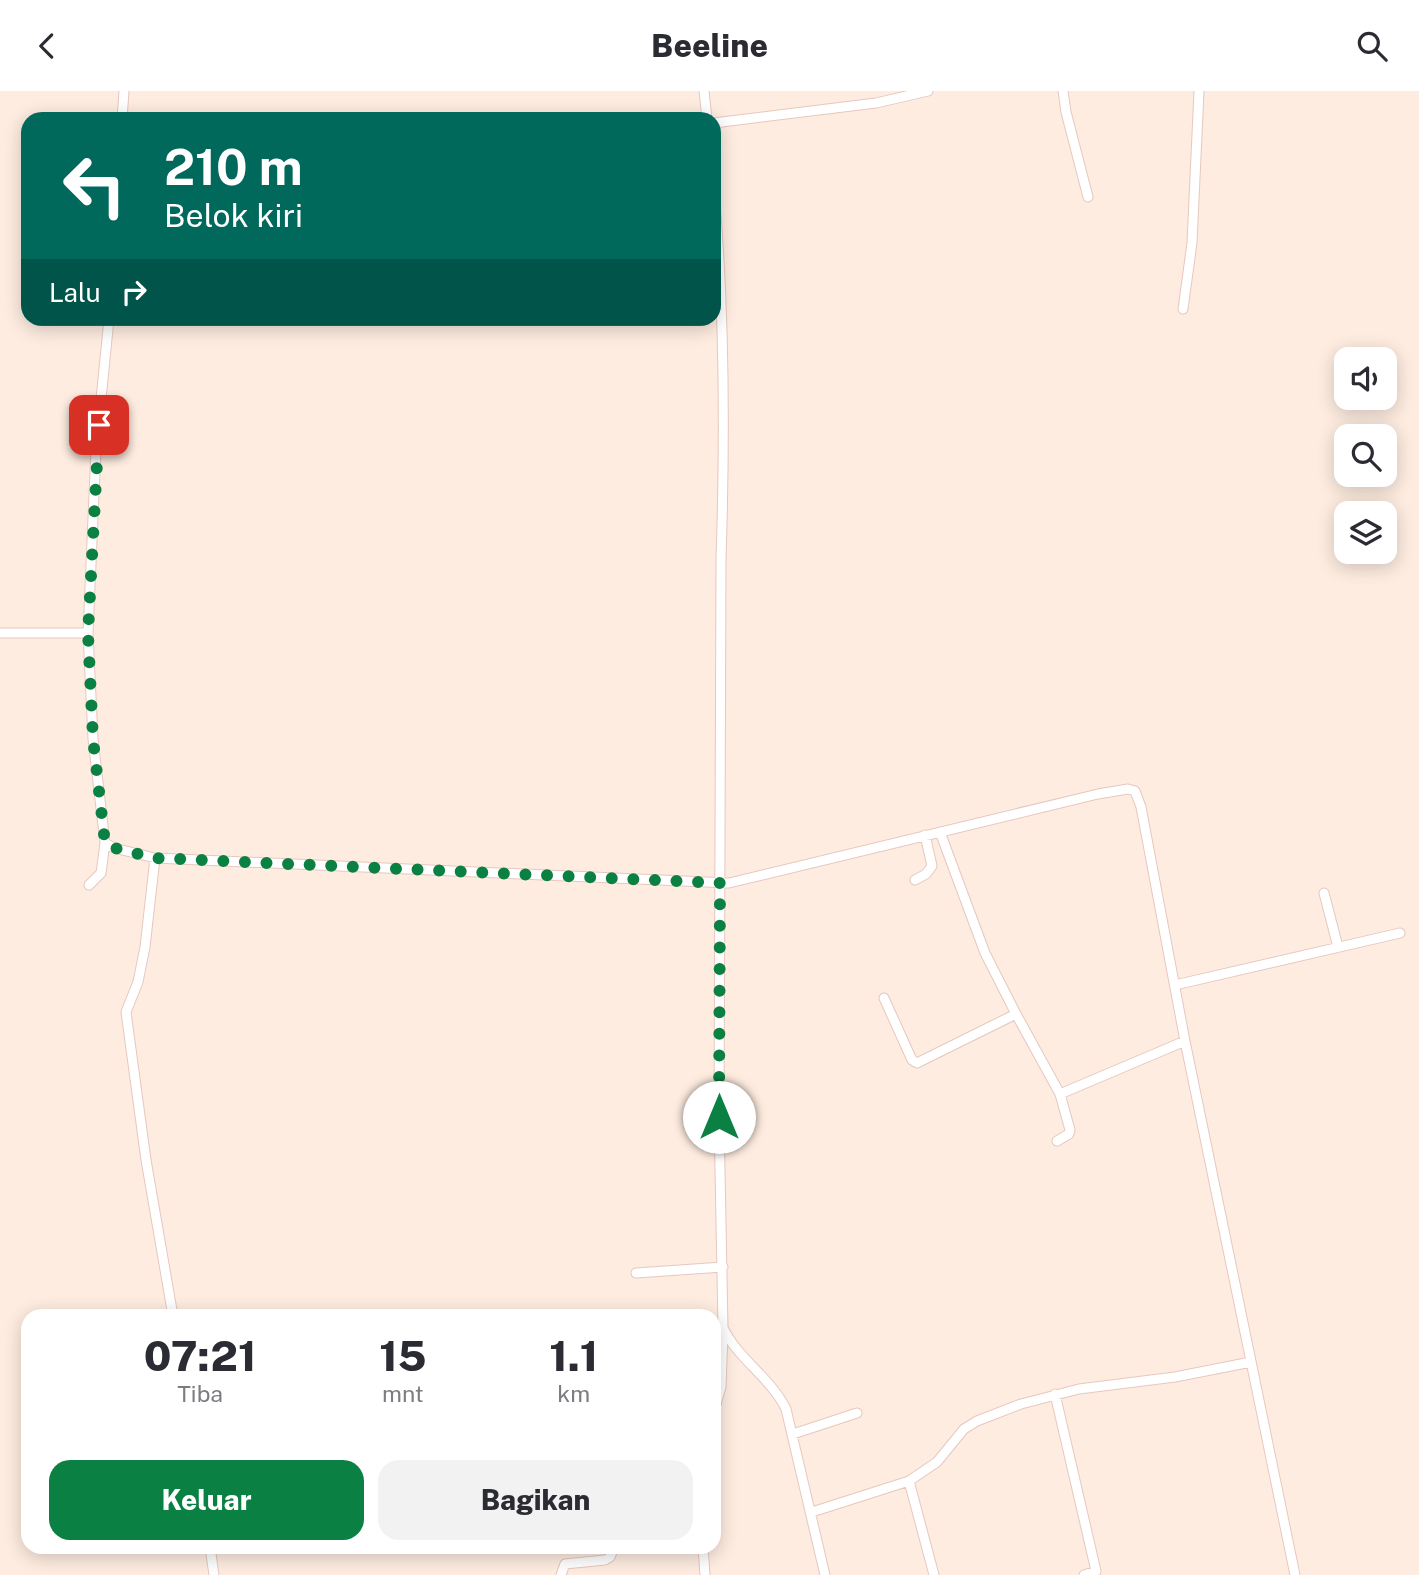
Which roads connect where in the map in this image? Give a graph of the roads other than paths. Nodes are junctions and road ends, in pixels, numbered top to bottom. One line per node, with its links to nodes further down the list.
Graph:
1 (124, 91): 6 (street)
2 (704, 91): 7 (street)
3 (928, 91): 8 (street)
4 (1062, 91): 9 (street)
5 (1199, 91): 10 (street)
6 (122, 112)
7 (706, 112)
8 (721, 122)
9 (1088, 197)
10 (1183, 309)
11 (721, 312): 20 (street)
12 (108, 326): 14 (street)
13 (0, 633): 14 (street)
14 (88, 633): 17 (street)
15 (940, 832): 16 (street); 25 (street); 27 (street)
16 (925, 835): 19 (street); 20 (street)
17 (105, 843): 18 (street); 21 (street)
18 (155, 858): 20 (street); 33 (street)
19 (915, 880)
20 (720, 883): 31 (street)
21 (89, 885)
22 (1324, 893): 24 (street)
23 (1401, 933): 24 (street)
24 (1338, 947): 25 (street)
25 (1175, 985): 28 (street)
26 (884, 998): 27 (street)
27 (1016, 1014): 29 (street)
28 (1185, 1041): 29 (street); 35 (street)
29 (1060, 1094): 30 (street)
30 (1057, 1141)
31 (723, 1267): 32 (street); 34 (street)
32 (636, 1273)
33 (172, 1309)
34 (723, 1328): 36 (street); 39 (street)
35 (1251, 1361): 37 (street); 52 (street)
36 (721, 1387)
37 (1055, 1394): 40 (street); 45 (street)
38 (857, 1413): 39 (street)
39 (793, 1434): 41 (street)
40 (909, 1481): 41 (street); 50 (street)
41 (812, 1512): 49 (street)
42 (211, 1554): 46 (street)
43 (612, 1554): 47 (street)
44 (704, 1554): 48 (street)
45 (1097, 1573): 51 (street)
46 (214, 1575)
47 (561, 1575)
48 (705, 1575)
49 (825, 1575)
50 (934, 1575)
51 (1084, 1575)
52 (1295, 1575)

